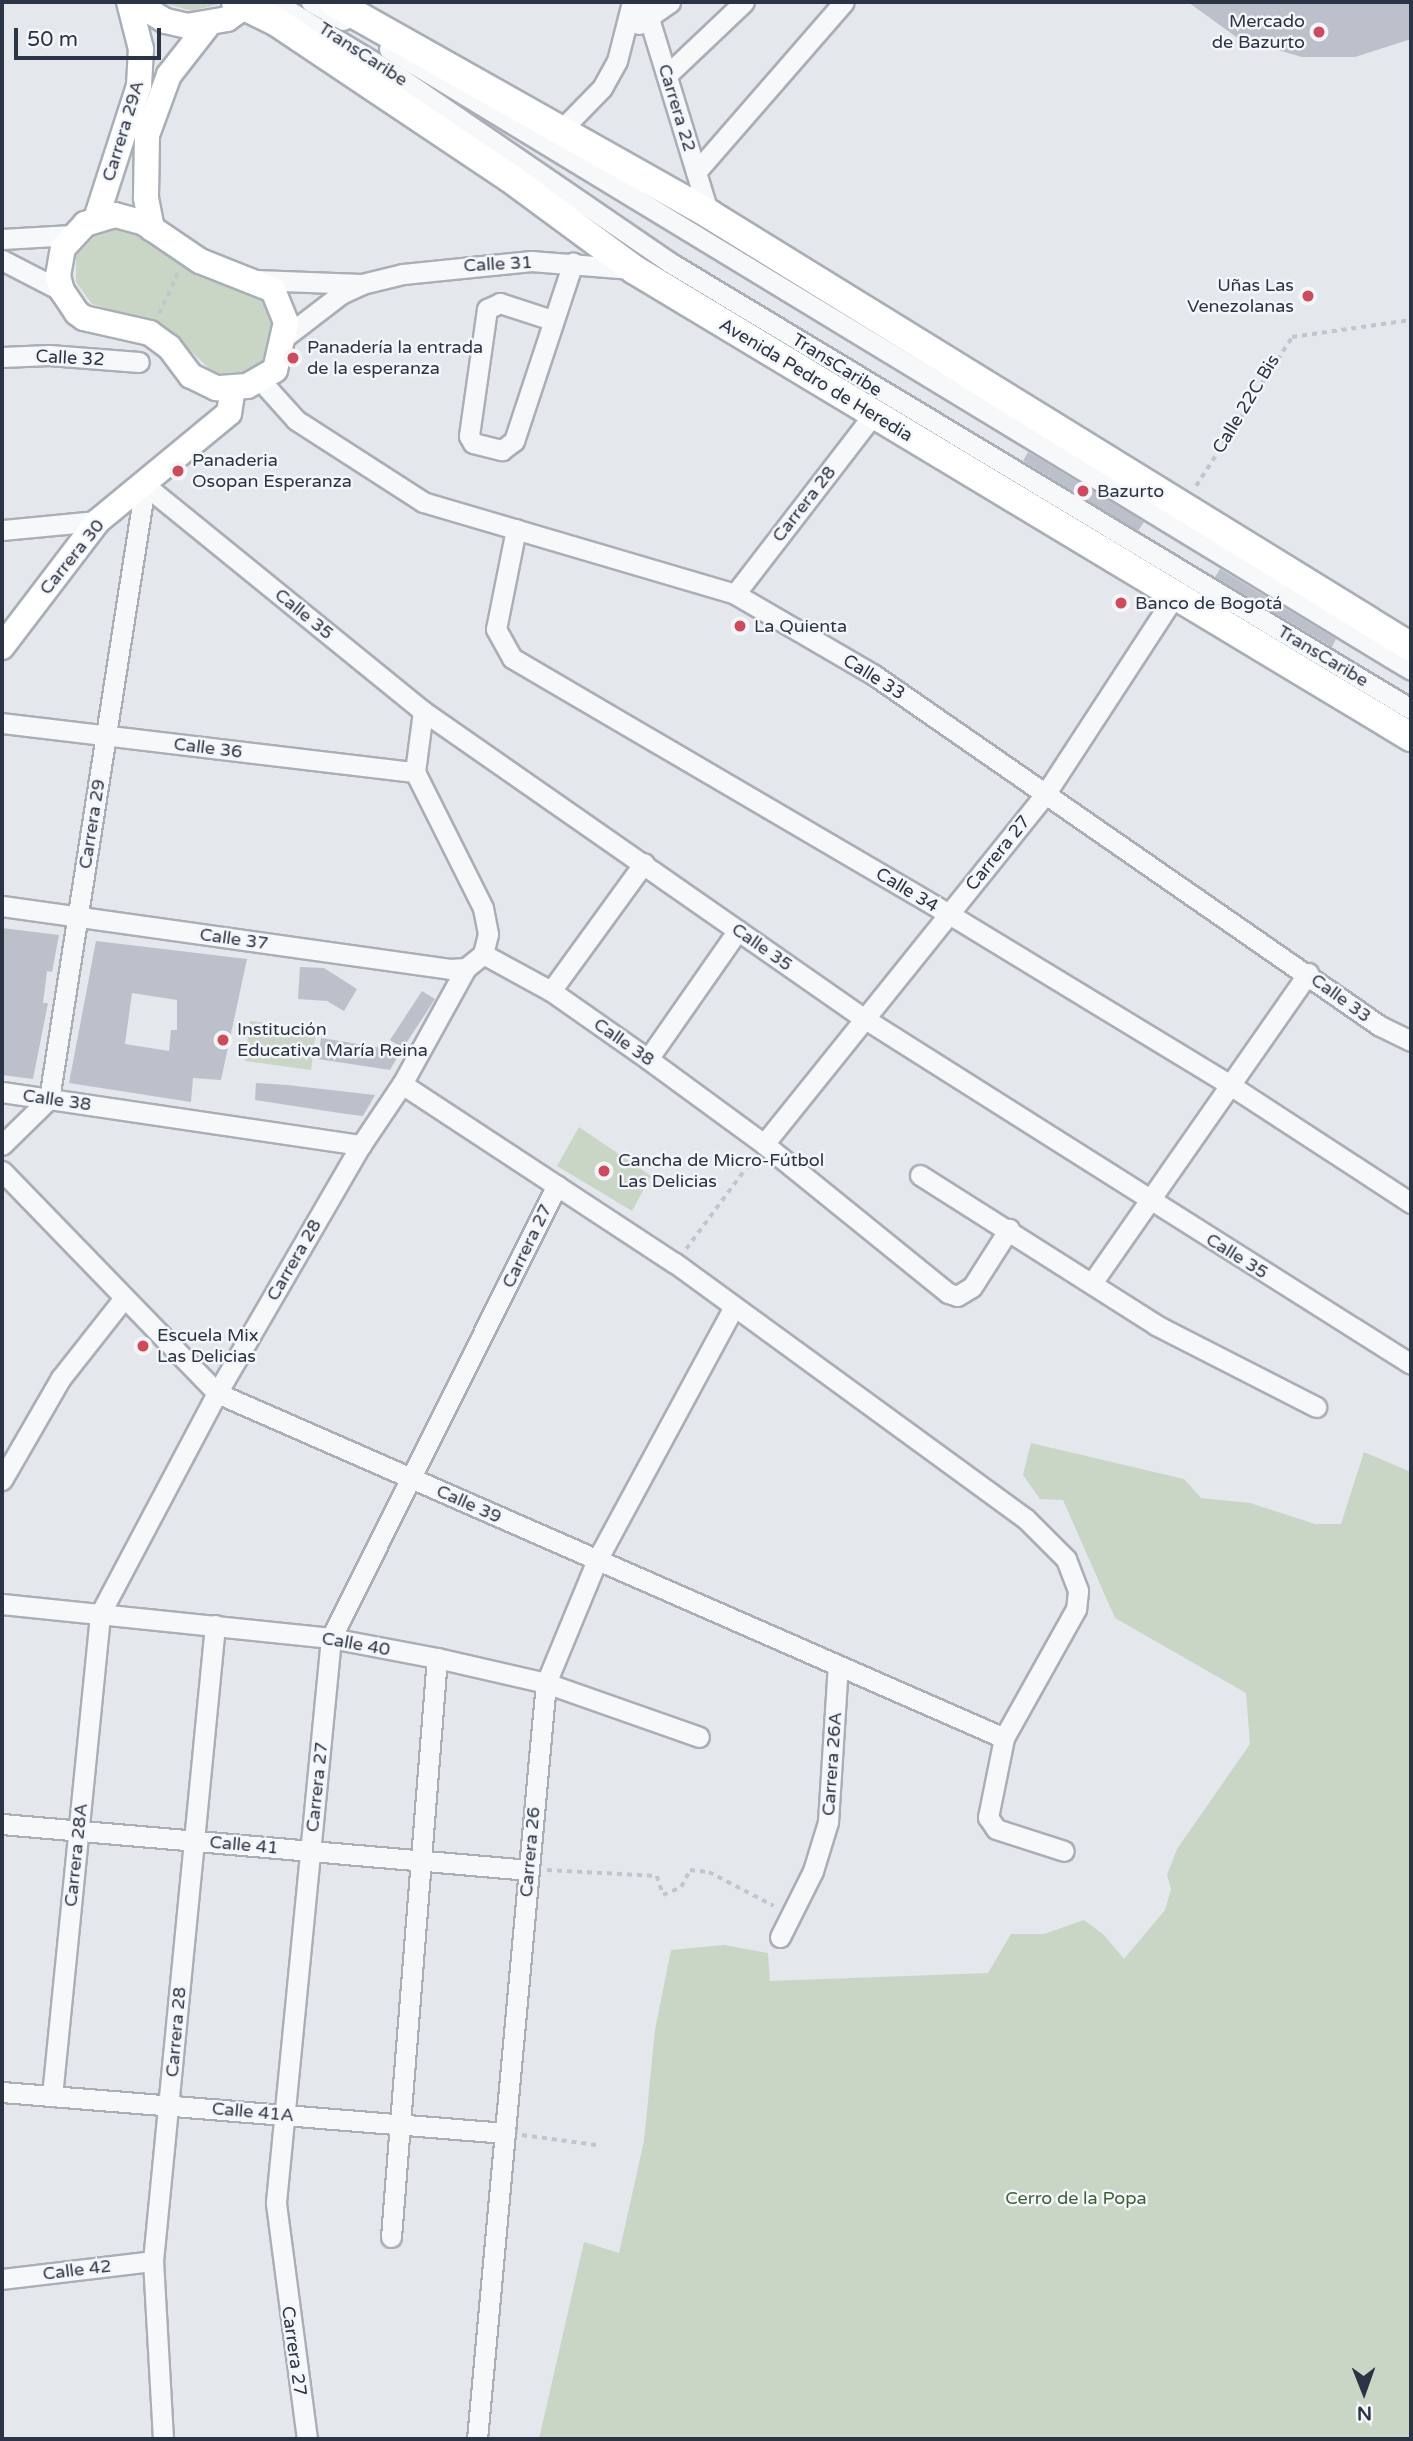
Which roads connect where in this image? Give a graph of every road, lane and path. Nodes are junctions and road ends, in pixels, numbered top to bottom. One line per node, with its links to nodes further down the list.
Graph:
1 (129, 2): 19 (main road, Carrera 29A)
2 (135, 2): 12 (main road)
3 (274, 2): 49 (street, TransCaribe)
4 (311, 2): 48 (street, TransCaribe)
5 (333, 2): 14 (highway)
6 (363, 2): 14 (highway)
7 (632, 2): 13 (street)
8 (670, 2): 11 (street)
9 (744, 2): 15 (street)
10 (844, 2): 17 (street)
11 (647, 9): 13 (street); 15 (street, Carrera 22)
12 (234, 11): 20 (main road, Carrera 29A); 26 (highway, Avenida Pedro de Heredia)
13 (627, 31): 16 (street)
14 (421, 51): 16 (highway)
15 (667, 75): 17 (street, Carrera 22)
16 (560, 131): 18 (highway)
17 (696, 172): 18 (street, Carrera 22)
18 (709, 214): 40 (highway)
19 (96, 219): 20 (main road); 21 (main road)
20 (152, 229): 23 (main road)
21 (72, 235): 22 (street); 29 (main road)
22 (2, 239)
23 (187, 253): 27 (main road); 32 (path)
24 (2, 260): 29 (street)
25 (573, 263): 26 (street, Calle 31); 28 (street, Calle 31); 30 (street)
26 (635, 270): 38 (highway, Avenida Pedro de Heredia)
27 (256, 280): 28 (street, Calle 31); 33 (main road)
28 (362, 284): 33 (street, Calle 31)
29 (62, 291): 32 (main road)
30 (552, 320): 30 (street)
31 (1411, 320): 40 (path, Calle 22C Bis)
32 (150, 333): 37 (main road)
33 (285, 337): 36 (main road)
34 (2, 357): 35 (street, Calle 32)
35 (139, 362)
36 (261, 381): 37 (main road); 42 (street, Calle 33)
37 (233, 389): 39 (main road, Carrera 30)
38 (873, 415): 44 (street, Carrera 28); 45 (highway, Avenida Pedro de Heredia)
39 (145, 485): 41 (main road, Carrera 30); 50 (street, Calle 35); 52 (street, Carrera 29)
40 (1184, 506): 47 (highway)
41 (98, 521): 43 (street); 46 (main road, Carrera 30)
42 (516, 529): 44 (street, Calle 33); 58 (street, Calle 34)
43 (2, 530)
44 (735, 594): 55 (street, Calle 33)
45 (1174, 597): 53 (highway, Avenida Pedro de Heredia); 55 (street, Carrera 27)
46 (2, 647)
47 (1411, 647)
48 (1411, 670)
49 (1411, 709)
50 (423, 710): 54 (street); 56 (street, Calle 35)
51 (2, 723): 52 (street, Calle 36)
52 (105, 736): 54 (street, Calle 36); 59 (street, Carrera 29)
53 (1411, 737)
54 (415, 772): 61 (street)
55 (1046, 793): 58 (street, Carrera 27); 63 (street, Calle 33)
56 (644, 863): 60 (street, Calle 35); 64 (street)
57 (2, 906): 59 (street, Calle 37)
58 (949, 914): 65 (street, Carrera 27); 69 (street, Calle 34)
59 (78, 917): 62 (street, Calle 37); 71 (street, Carrera 29)
60 (738, 930): 65 (street, Calle 35); 67 (street)
61 (483, 954): 62 (street, Carrera 28); 64 (street, Calle 38)
62 (466, 968): 68 (street, Carrera 28)
63 (1308, 973): 66 (street, Calle 33); 69 (street)
64 (551, 991): 67 (street, Calle 38)
65 (862, 1017): 72 (street, Carrera 27); 78 (street, Calle 35)
66 (1411, 1041)
67 (648, 1059): 72 (street, Calle 38)
68 (402, 1084): 74 (street, Carrera 28); 77 (street)
69 (1230, 1085): 78 (street); 79 (street, Calle 34)
70 (2, 1092): 71 (street, Calle 38)
71 (49, 1098): 73 (street); 74 (street, Calle 38)
72 (764, 1144): 80 (street, Calle 38); 81 (path)
73 (2, 1145)
74 (361, 1145): 86 (street, Carrera 28)
75 (2, 1171): 83 (street, Calle 39)
76 (920, 1175): 80 (street)
77 (557, 1185): 81 (street); 88 (street, Carrera 27)
78 (1149, 1202): 82 (street); 85 (street, Calle 35)
79 (1411, 1203)
80 (1009, 1228): 82 (street)
81 (676, 1263): 84 (street)
82 (1092, 1283): 87 (street)
83 (124, 1297): 86 (street, Calle 39); 89 (street)
84 (734, 1307): 90 (street, Carrera 26); 99 (street)
85 (1411, 1364)
86 (217, 1393): 88 (street, Calle 39); 92 (street, Carrera 28)
87 (1316, 1407)
88 (412, 1478): 90 (street, Calle 39); 94 (street, Carrera 27)
89 (2, 1480)
90 (597, 1560): 96 (street, Calle 39); 97 (street, Carrera 26)
91 (2, 1604): 92 (street, Calle 40)
92 (100, 1614): 93 (street, Calle 40); 101 (street, Carrera 28A)
93 (215, 1625): 94 (street, Calle 40); 102 (street, Carrera 28)
94 (331, 1638): 95 (street, Calle 40); 103 (street, Carrera 27)
95 (437, 1658): 97 (street, Calle 40); 105 (street)
96 (838, 1665): 99 (street, Calle 39); 107 (street, Carrera 26A)
97 (545, 1683): 98 (street, Calle 40); 106 (street, Carrera 26)
98 (699, 1737)
99 (1004, 1738): 104 (street)
100 (2, 1824): 101 (street, Calle 41)
101 (78, 1830): 102 (street, Calle 41); 110 (street, Carrera 28A)
102 (194, 1840): 103 (street, Calle 41); 111 (street, Carrera 28)
103 (310, 1851): 105 (street, Calle 41); 112 (street, Carrera 27)
104 (1064, 1852)
105 (421, 1860): 106 (street, Calle 41); 113 (street)
106 (529, 1870): 107 (path); 114 (street, Carrera 26)
107 (793, 1909): 108 (street, Carrera 26A)
108 (780, 1937)
109 (2, 2092): 110 (street, Calle 41A)
110 (52, 2096): 111 (street, Calle 41A)
111 (170, 2106): 112 (street, Calle 41A); 117 (street, Carrera 28)
112 (286, 2115): 113 (street, Calle 41A); 120 (street, Carrera 27)
113 (400, 2124): 114 (street, Calle 41A); 116 (street)
114 (505, 2133): 115 (path); 121 (street, Carrera 26)
115 (596, 2145)
116 (391, 2237)
117 (153, 2261): 118 (street, Calle 42); 119 (street, Carrera 28)
118 (2, 2279)
119 (163, 2439)
120 (307, 2439)
121 (477, 2439)

